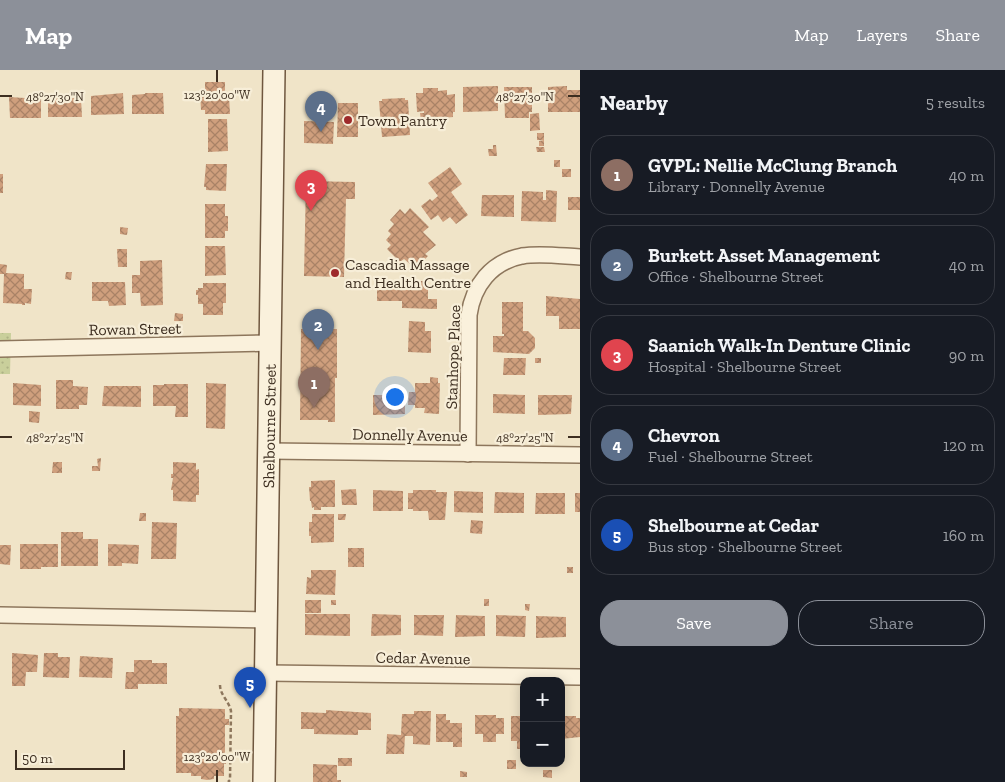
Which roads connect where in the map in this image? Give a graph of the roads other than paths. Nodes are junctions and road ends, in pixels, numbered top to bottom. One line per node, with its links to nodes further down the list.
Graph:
1 (274, 70): 3 (main road, Shelbourne Street)
2 (580, 257): 6 (street, Stanhope Place)
3 (270, 343): 4 (street, Rowan Street); 5 (main road, Shelbourne Street)
4 (0, 349)
5 (269, 451): 6 (street, Donnelly Avenue); 9 (main road, Shelbourne Street)
6 (468, 454): 7 (street, Donnelly Avenue)
7 (580, 455)
8 (0, 615): 9 (street)
9 (266, 620): 10 (main road, Shelbourne Street)
10 (266, 673): 11 (street, Cedar Avenue); 12 (main road, Shelbourne Street)
11 (580, 677)
12 (264, 782)

